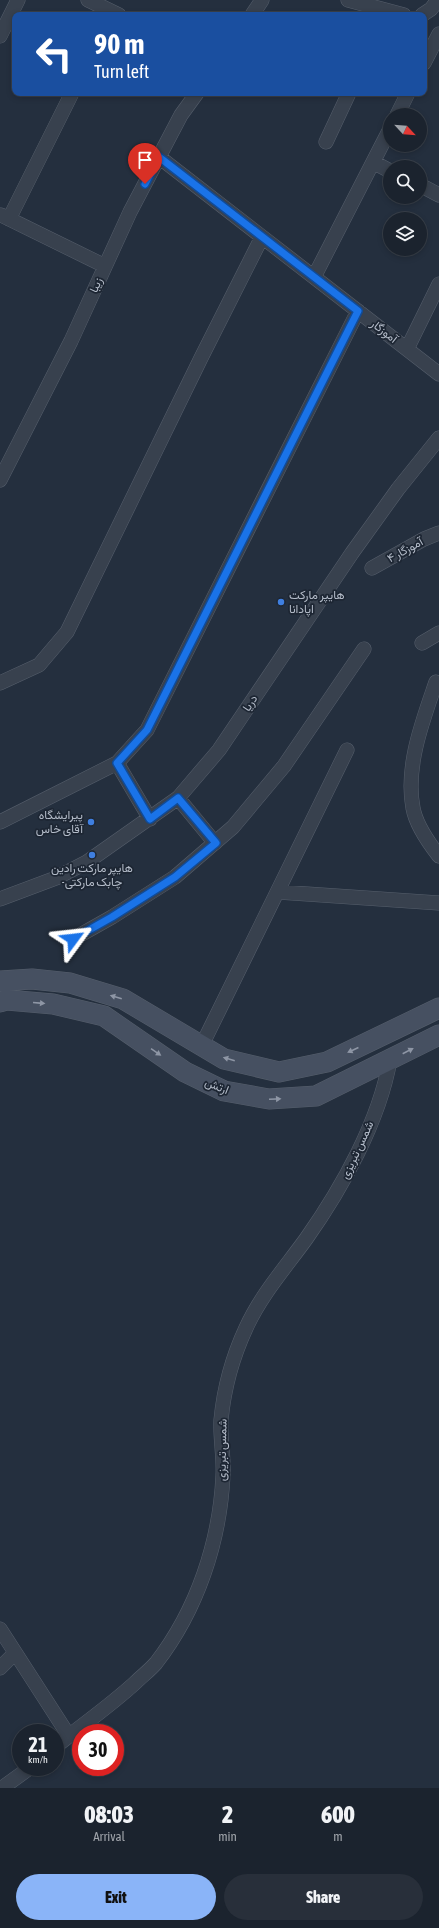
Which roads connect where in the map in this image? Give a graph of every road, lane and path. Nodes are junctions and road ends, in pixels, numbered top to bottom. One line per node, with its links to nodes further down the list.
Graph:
1 (18, 0): 11 (street)
2 (88, 0): 6 (street)
3 (262, 0): 7 (street)
4 (348, 0): 8 (street)
5 (438, 0): 9 (street)
6 (115, 10)
7 (254, 12)
8 (384, 12)
9 (426, 12)
10 (439, 34): 12 (street)
11 (0, 36)
12 (427, 57)
13 (70, 96): 25 (street)
14 (195, 96): 20 (street, زیبا)
15 (348, 96): 18 (street)
16 (406, 96): 17 (street)
17 (400, 108)
18 (326, 142)
19 (383, 143): 21 (street)
20 (159, 157): 26 (street, آموزگار); 27 (street, زیبا)
21 (373, 162): 22 (street); 28 (street)
22 (383, 167)
23 (427, 189): 24 (street)
24 (439, 195)
25 (4, 217): 27 (street)
26 (262, 237): 28 (street, آموزگار); 41 (street)
27 (106, 266): 34 (street, زیبا)
28 (314, 277): 30 (street, آموزگار)
29 (439, 284): 31 (street)
30 (358, 311): 31 (street, آموزگار); 43 (street)
31 (407, 349): 32 (street, آموزگار)
32 (439, 374)
33 (439, 438): 44 (street, دریا)
34 (0, 480)
35 (439, 533): 36 (street, آموزگار ۴)
36 (372, 568)
37 (439, 632): 38 (street)
38 (422, 643)
39 (364, 649): 47 (street)
40 (436, 682): 48 (street)
41 (0, 683)
42 (347, 750): 49 (street)
43 (117, 763): 45 (street); 46 (street)
44 (178, 798): 45 (street, دریا); 47 (street)
45 (150, 819): 50 (street, دریا)
46 (0, 822)
47 (216, 843): 52 (street)
48 (439, 856)
49 (278, 892): 51 (street); 57 (street)
50 (0, 899)
51 (439, 903)
52 (73, 939)
53 (0, 981): 57 (main road, one-way to 53)
54 (0, 1002): 58 (main road, ارتش, one-way to 58)
55 (439, 1008): 57 (main road, one-way to 57)
56 (439, 1035): 58 (main road, ارتش, one-way to 56)
57 (202, 1046)
58 (390, 1060): 62 (street, شمس تبریزی)
59 (0, 1629): 60 (street)
60 (16, 1653): 61 (street); 62 (street)
61 (0, 1668)
62 (69, 1736): 63 (street, شمس تبریزی)
63 (64, 1740)
64 (19, 1776): 65 (street)
65 (2, 1788)

